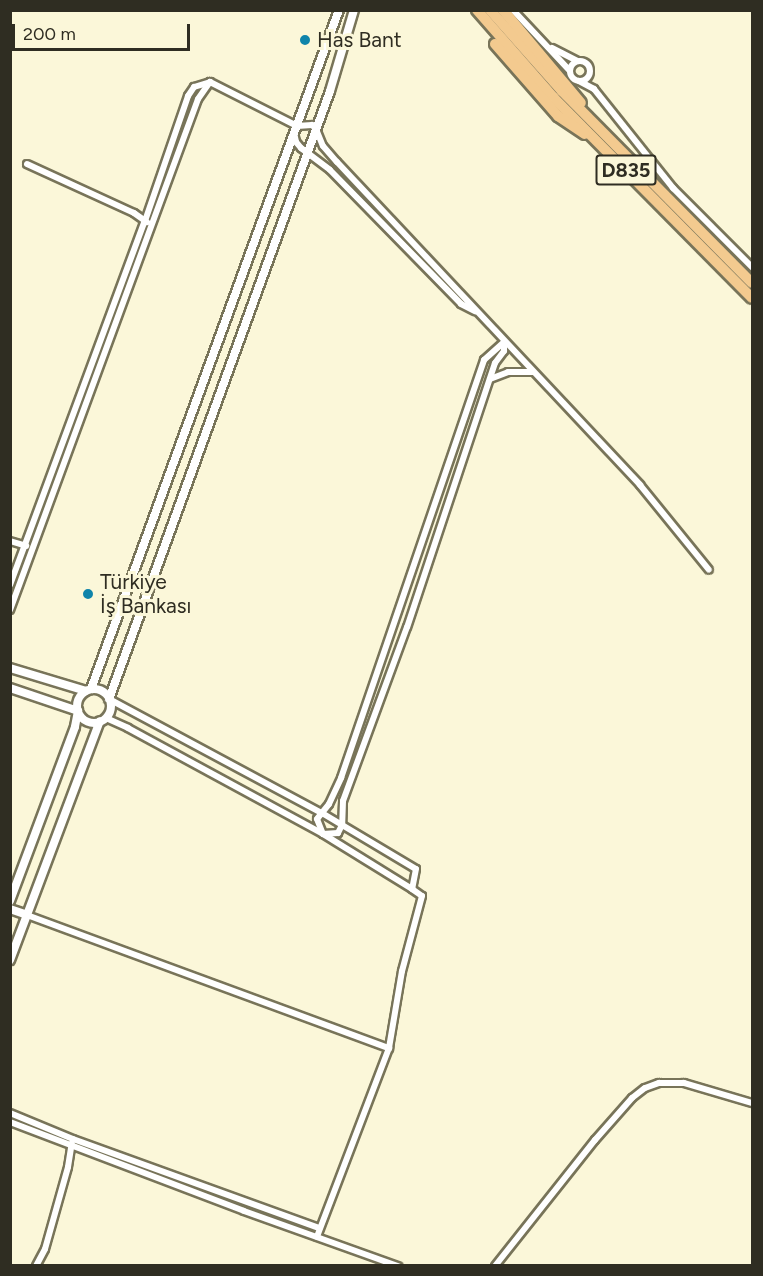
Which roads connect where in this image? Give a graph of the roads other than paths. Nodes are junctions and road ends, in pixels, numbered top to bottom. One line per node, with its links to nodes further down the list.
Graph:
1 (339, 10): 18 (street)
2 (354, 10): 17 (street)
3 (469, 10): 19 (highway)
4 (477, 10): 8 (highway)
5 (490, 10): 8 (highway)
6 (503, 10): 16 (highway)
7 (513, 10): 9 (street)
8 (506, 38): 16 (highway, D835); 19 (highway, D835)
9 (549, 46): 10 (street); 11 (street)
10 (578, 61): 11 (street); 12 (street)
11 (570, 72): 13 (street)
12 (590, 73): 13 (street); 15 (street)
13 (579, 81): 15 (street)
14 (210, 82): 18 (street); 24 (street); 25 (street)
15 (594, 89): 26 (street)
16 (596, 126): 27 (highway, D835)
17 (316, 129): 18 (street); 20 (street); 22 (street)
18 (296, 130): 20 (street); 45 (street)
19 (599, 142): 28 (highway, D835)
20 (308, 152): 23 (street); 46 (street)
21 (27, 164): 24 (street)
22 (379, 206): 23 (street); 29 (street)
23 (372, 212): 29 (street)
24 (145, 221): 25 (street); 32 (street)
25 (153, 224): 34 (street)
26 (753, 267)
27 (753, 283)
28 (753, 298)
29 (475, 311): 30 (street)
30 (504, 342): 31 (street); 33 (street); 49 (street)
31 (533, 372): 33 (street); 40 (street)
32 (87, 378): 34 (street); 35 (street)
33 (490, 379): 50 (street)
34 (95, 381): 36 (street)
35 (52, 471): 36 (street); 39 (street)
36 (60, 475): 38 (street)
37 (10, 541): 39 (street)
38 (35, 543): 39 (street); 42 (street)
39 (25, 546): 41 (street)
40 (709, 570)
41 (10, 585)
42 (10, 610)
43 (10, 668): 45 (street)
44 (10, 688): 47 (street)
45 (89, 690): 46 (street); 47 (street)
46 (110, 699): 48 (street); 49 (street)
47 (78, 711): 48 (street); 53 (street)
48 (103, 719): 51 (street); 55 (street)
49 (322, 813): 50 (street); 51 (street)
50 (342, 825): 51 (street); 52 (street)
51 (323, 834): 52 (street)
52 (412, 889): 57 (street)
53 (10, 901)
54 (10, 909): 55 (street)
55 (27, 915): 56 (street); 57 (street)
56 (10, 960)
57 (389, 1048): 62 (street)
58 (753, 1103): 66 (street)
59 (10, 1113): 61 (street)
60 (10, 1122): 61 (street)
61 (72, 1142): 62 (street); 63 (street); 64 (street)
62 (319, 1228): 63 (street)
63 (317, 1237): 65 (street)
64 (36, 1266)
65 (398, 1266)
66 (495, 1266)

